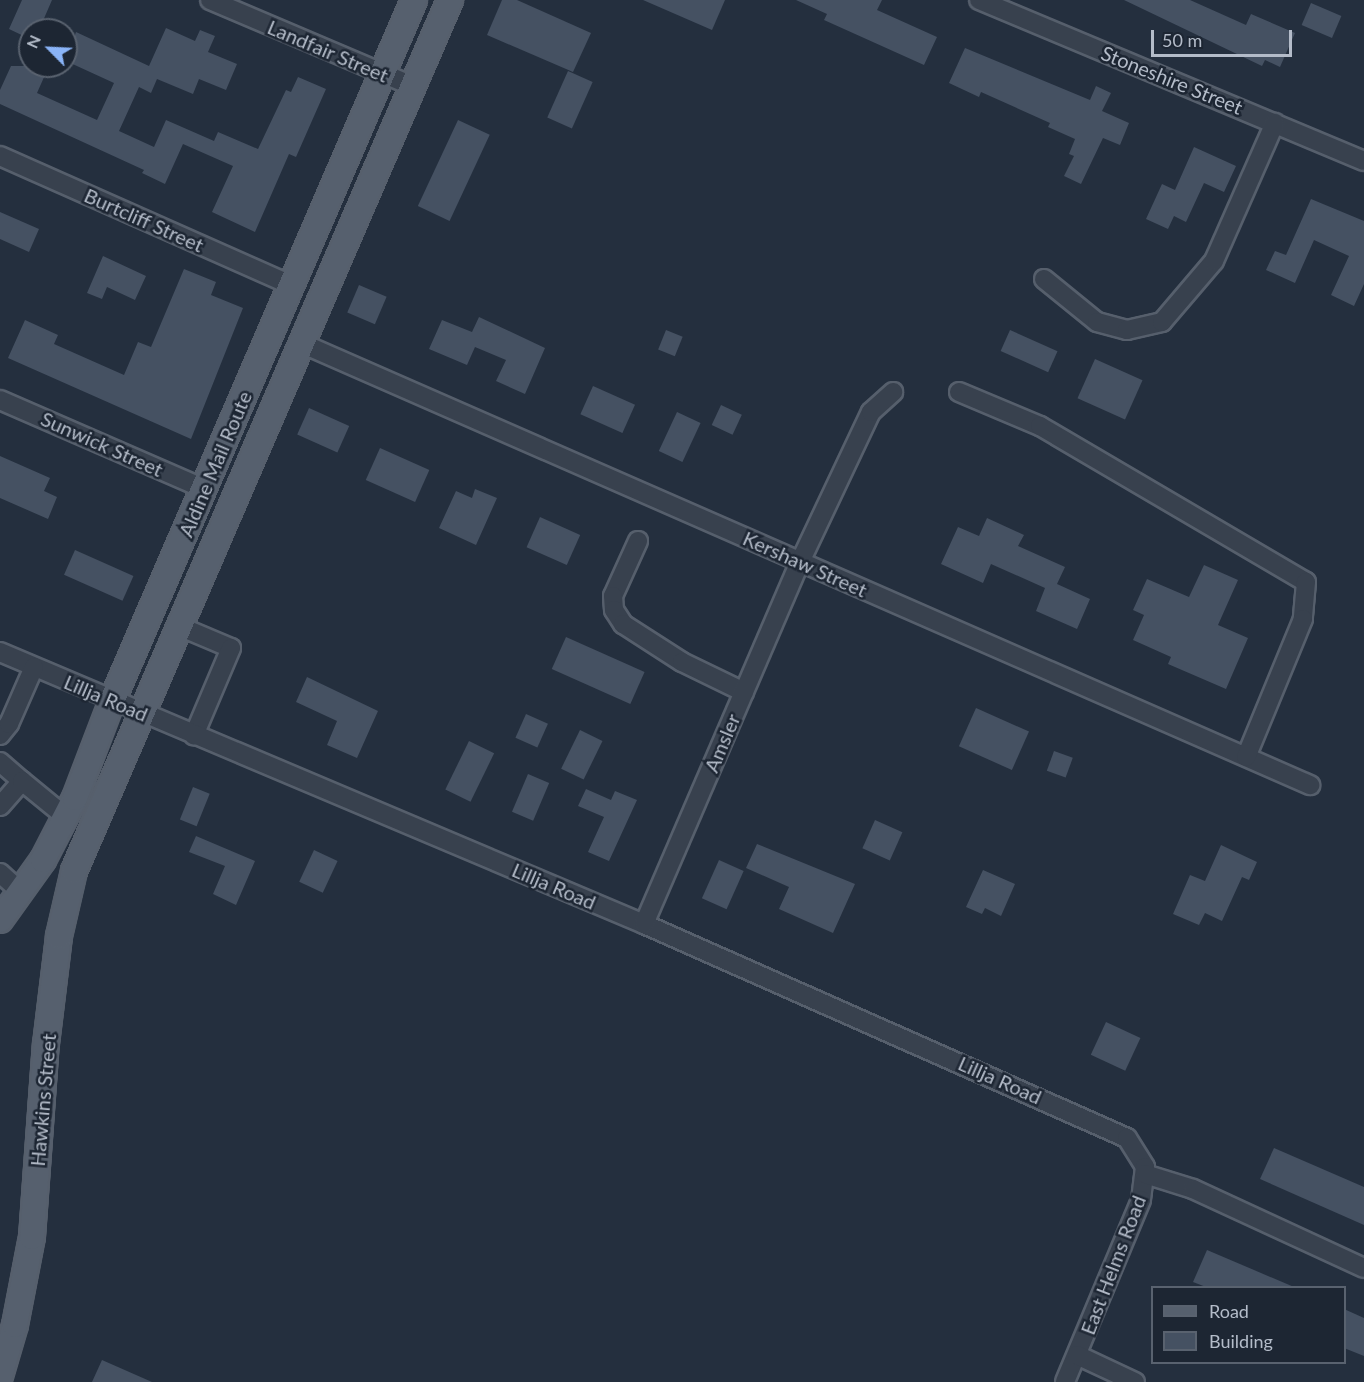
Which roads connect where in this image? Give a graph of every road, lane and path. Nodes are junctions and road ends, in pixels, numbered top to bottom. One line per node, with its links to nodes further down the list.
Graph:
1 (210, 0): 5 (street, Landfair Street)
2 (414, 0): 5 (main road, Aldine Mail Route)
3 (450, 0): 6 (main road, Aldine Mail Route)
4 (979, 0): 7 (street, Stoneshire Street)
5 (382, 75): 6 (street, Landfair Street); 11 (main road, Aldine Mail Route)
6 (413, 86): 12 (main road, Aldine Mail Route)
7 (1275, 123): 9 (street, Stoneshire Street); 10 (street)
8 (0, 156): 11 (street, Burtcliff Street)
9 (1364, 161)
10 (1044, 279)
11 (289, 284): 16 (main road, Aldine Mail Route)
12 (301, 343): 18 (street, Kershaw Street); 19 (main road, Aldine Mail Route)
13 (893, 392): 18 (street, Amsler)
14 (959, 392): 27 (street)
15 (0, 400): 16 (street, Sunwick Street)
16 (204, 489): 23 (main road, Aldine Mail Route)
17 (638, 541): 22 (street)
18 (800, 562): 22 (street, Amsler); 27 (street, Kershaw Street)
19 (181, 627): 24 (main road, Aldine Mail Route); 26 (street)
20 (0, 652): 21 (street, Lillja Road)
21 (34, 668): 23 (street, Lillja Road); 25 (street)
22 (744, 692): 37 (street, Amsler)
23 (112, 700): 24 (street, Lillja Road); 32 (main road, Aldine Mail Route)
24 (143, 713): 26 (street, Lillja Road); 33 (main road, Aldine Mail Route)
25 (0, 735)
26 (194, 735): 37 (street, Lillja Road)
27 (1246, 757): 30 (street, Kershaw Street)
28 (0, 762): 29 (street)
29 (22, 781): 31 (street); 32 (street)
30 (1310, 785)
31 (0, 806)
32 (66, 817): 35 (main road, Aldine Mail Route)
33 (93, 827): 41 (main road, Hawkins Street)
34 (0, 873): 35 (street)
35 (22, 893): 36 (main road, Aldine Mail Route)
36 (0, 920)
37 (644, 924): 38 (street, Lillja Road)
38 (1105, 1126): 39 (street, East Helms Road)
39 (1144, 1174): 40 (street); 42 (street, East Helms Road)
40 (1364, 1268)
41 (7, 1322): 43 (main road, Hawkins Street)
42 (1077, 1355): 44 (street, East Helms Road); 45 (street)
43 (0, 1376)
44 (1065, 1382)
45 (1135, 1382)

